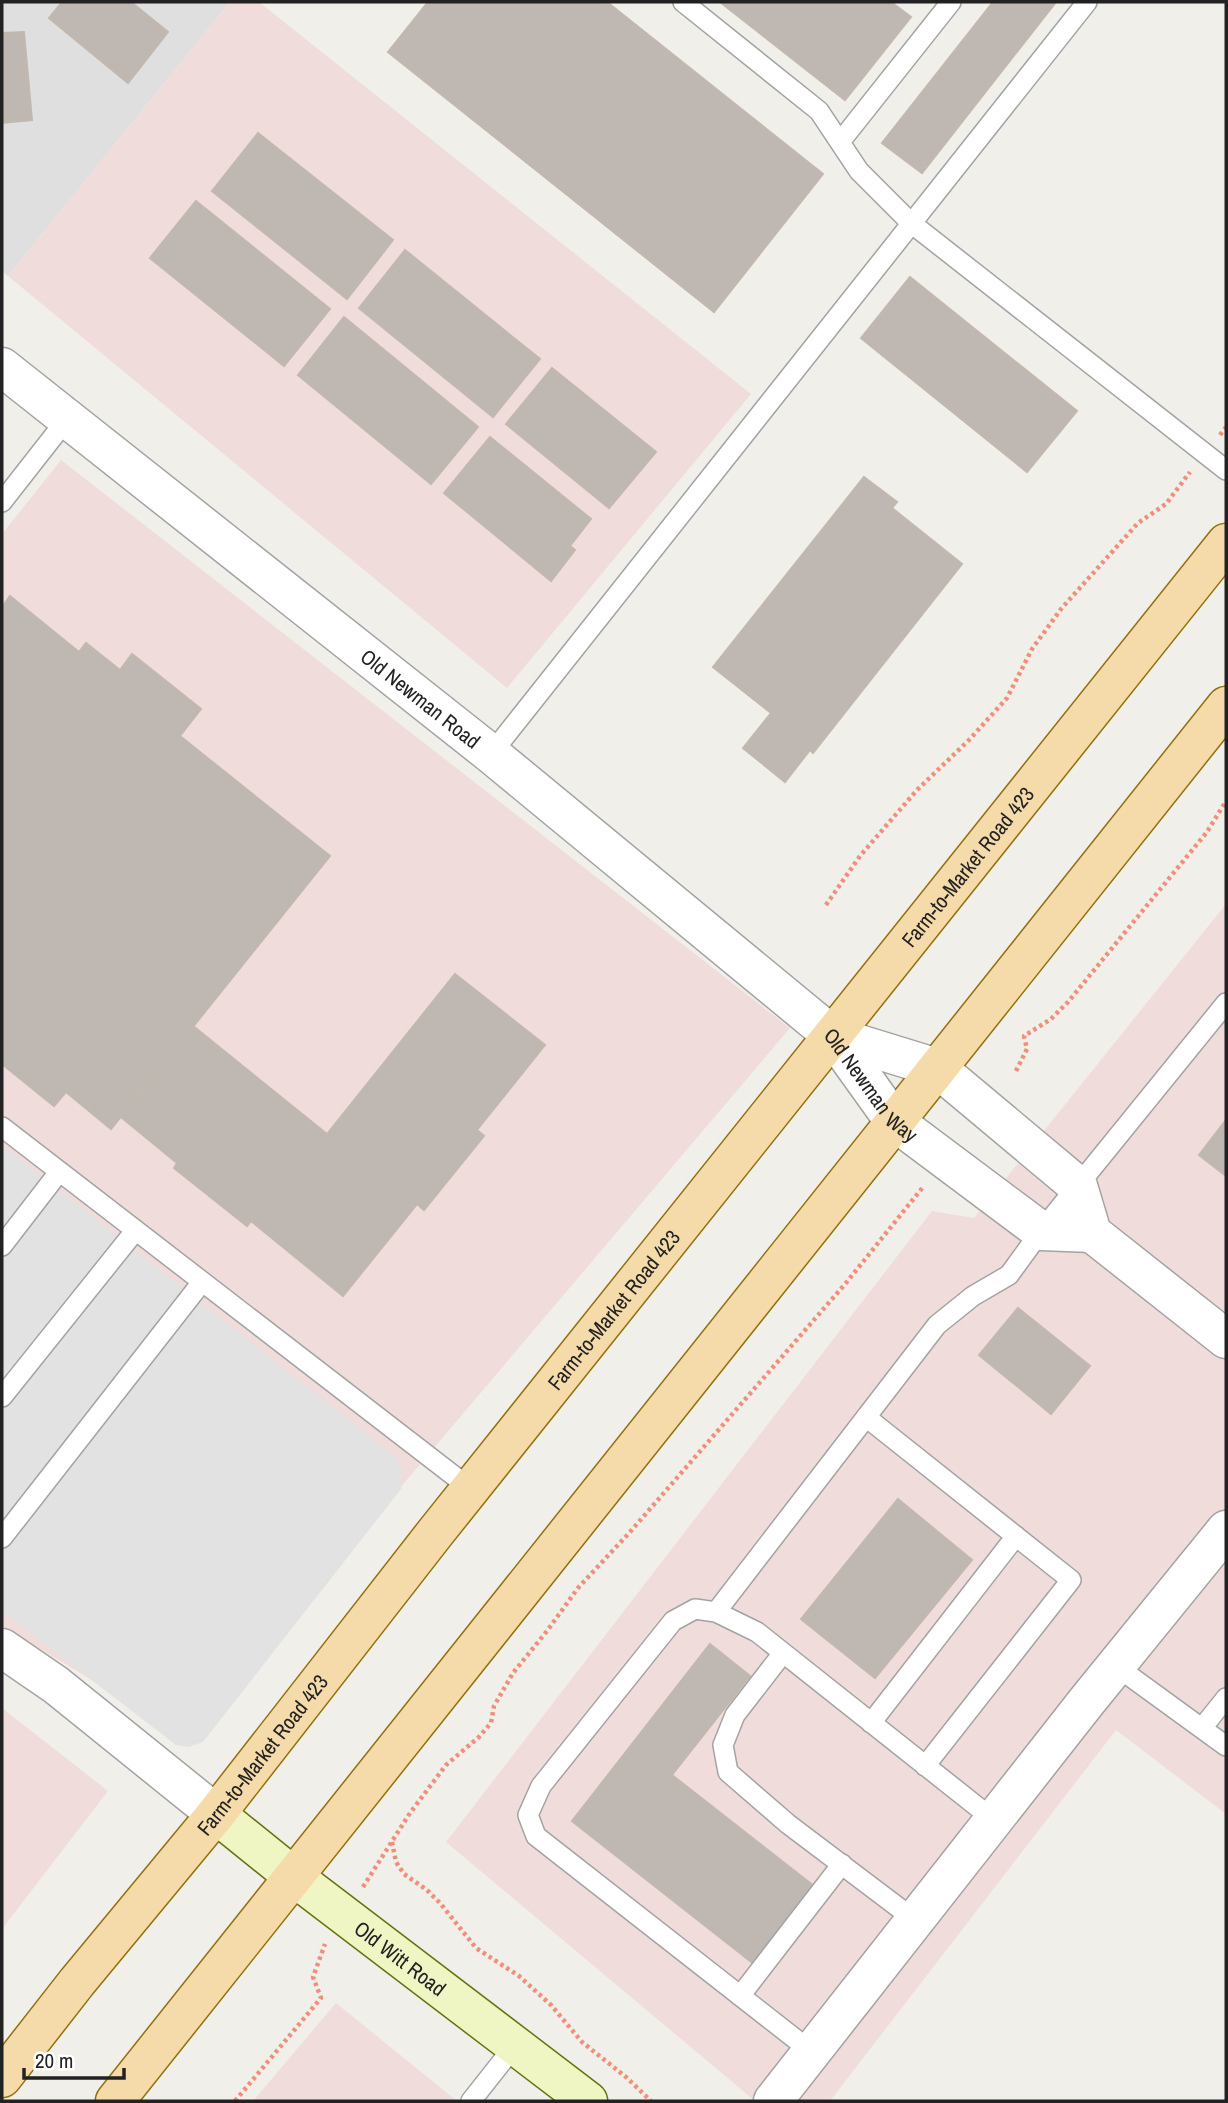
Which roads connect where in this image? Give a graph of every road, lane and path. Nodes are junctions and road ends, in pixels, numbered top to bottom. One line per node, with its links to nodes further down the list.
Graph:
1 (683, 2): 4 (lane)
2 (1087, 2): 5 (lane)
3 (943, 4): 4 (lane)
4 (840, 142): 5 (lane)
5 (911, 223): 9 (lane); 14 (lane)
6 (2, 367): 7 (street, Old Newman Road)
7 (68, 419): 11 (lane); 14 (street, Old Newman Road)
8 (1226, 427): 9 (path)
9 (1205, 454): 10 (lane); 16 (path)
10 (1226, 470)
11 (2, 502)
12 (1226, 542): 18 (main road, Farm-to-Market Road 423)
13 (1226, 706): 19 (main road)
14 (491, 754): 18 (street, Old Newman Road)
15 (1226, 800): 20 (path)
16 (826, 905)
17 (1226, 1003): 25 (lane)
18 (833, 1036): 19 (street, Old Newman Way); 21 (street, Old Newman Way); 34 (main road, Farm-to-Market Road 423)
19 (937, 1068): 21 (main road); 25 (street, Old Newman Way)
20 (1016, 1071)
21 (894, 1121): 27 (street, Old Newman Way); 51 (main road)
22 (2, 1127): 23 (lane)
23 (59, 1172): 26 (lane); 29 (lane)
24 (928, 1180): 49 (path)
25 (1078, 1186): 27 (lane); 28 (street)
26 (135, 1231): 30 (lane); 32 (lane)
27 (1041, 1231): 28 (street); 33 (lane)
28 (1092, 1233): 31 (street)
29 (2, 1246)
30 (202, 1282): 34 (lane); 37 (lane)
31 (1226, 1339)
32 (2, 1397)
33 (866, 1417): 36 (lane); 38 (lane)
34 (471, 1489): 47 (main road, Farm-to-Market Road 423)
35 (1226, 1531): 41 (street)
36 (1016, 1536): 43 (lane); 46 (lane)
37 (2, 1538)
38 (716, 1612): 40 (lane); 54 (lane)
39 (2, 1648): 47 (street)
40 (783, 1653): 43 (lane); 50 (lane)
41 (1116, 1666): 44 (lane); 48 (street)
42 (1226, 1698): 44 (lane)
43 (870, 1723): 46 (lane)
44 (1202, 1728): 45 (lane)
45 (1226, 1746)
46 (925, 1766): 48 (lane)
47 (216, 1814): 51 (street, Old Witt Road); 57 (main road, Farm-to-Market Road 423)
48 (994, 1820): 53 (street)
49 (392, 1842): 52 (path); 62 (path)
50 (842, 1864): 53 (lane); 54 (lane)
51 (294, 1877): 52 (street, Old Witt Road); 58 (main road)
52 (345, 1915): 55 (street, Old Witt Road); 59 (path)
53 (915, 1920): 56 (street)
54 (740, 1996): 56 (lane)
55 (516, 2044): 60 (lane); 61 (street, Old Witt Road)
56 (812, 2052): 63 (street)
57 (2, 2078)
58 (115, 2101)
59 (234, 2101)
60 (471, 2101)
61 (589, 2101)
62 (651, 2101)
63 (773, 2101)

